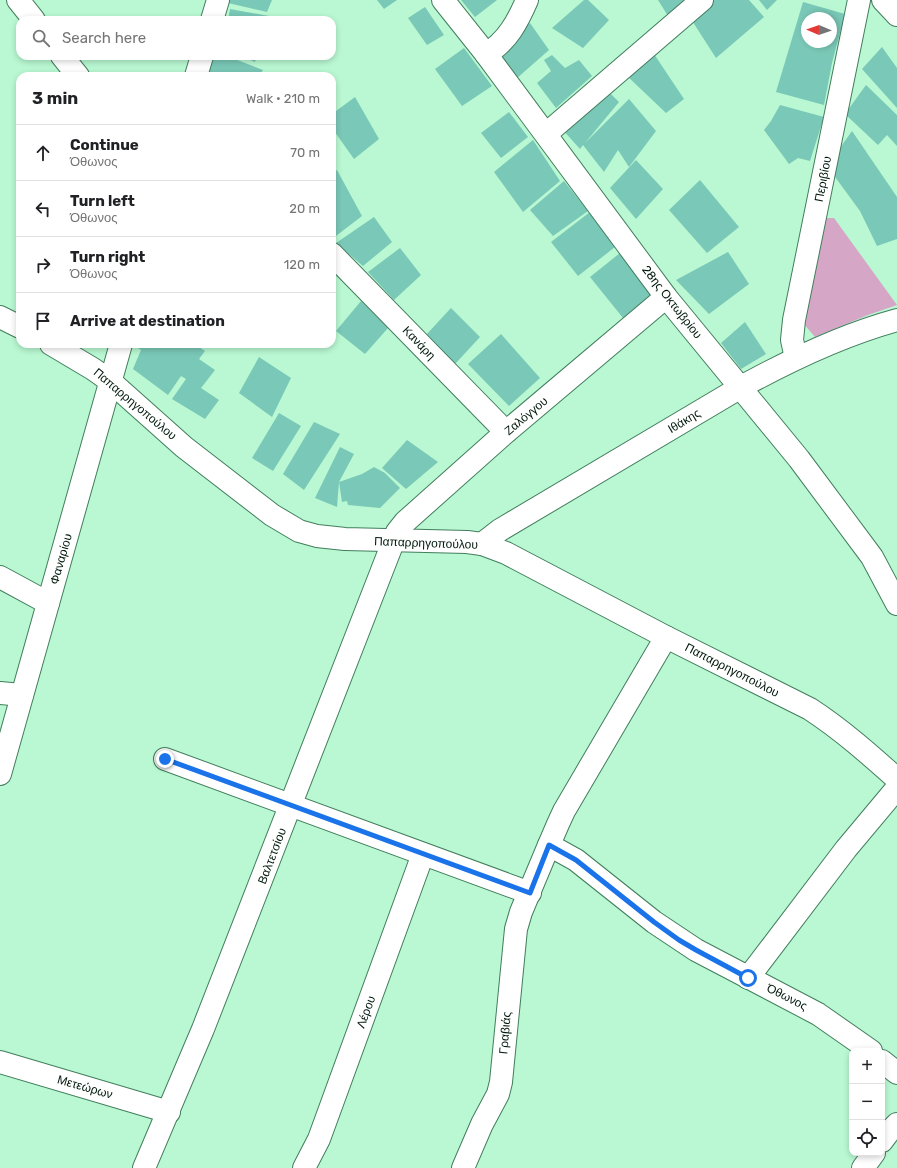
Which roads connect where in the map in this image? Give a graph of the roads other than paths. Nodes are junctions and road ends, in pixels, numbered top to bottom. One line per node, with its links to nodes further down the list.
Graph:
1 (18, 0): 9 (street)
2 (218, 0): 10 (street)
3 (443, 0): 11 (street, 28ης Οκτωβρίου)
4 (527, 0): 11 (street)
5 (702, 0): 16 (street)
6 (859, 0): 24 (street, Περιβίου)
7 (882, 0): 8 (street)
8 (897, 15)
9 (31, 16)
10 (213, 16)
11 (486, 54): 16 (street, 28ης Οκτωβρίου)
12 (65, 60): 14 (street)
13 (201, 60): 15 (street)
14 (75, 72)
15 (197, 72)
16 (546, 134): 18 (street, 28ης Οκτωβρίου)
17 (336, 258): 27 (street, Κανάρη)
18 (666, 297): 26 (street, 28ης Οκτωβρίου); 27 (street, Ζαλόγγου)
19 (0, 317): 21 (street)
20 (897, 320): 24 (street, Ιθάκης)
21 (16, 325)
22 (58, 348): 25 (street, Παπαρρηγοπούλου)
23 (120, 348): 25 (street, Φαναρίου)
24 (796, 358): 26 (street, Ιθάκης)
25 (110, 382): 28 (street, Παπαρρηγοπούλου); 31 (street, Φαναρίου)
26 (741, 387): 29 (street, Ιθάκης); 32 (street, 28ης Οκτωβρίου)
27 (506, 432): 28 (street, Ζαλόγγου)
28 (393, 541): 29 (street, Παπαρρηγοπούλου); 40 (street, Βαλτετσίου)
29 (482, 544): 33 (street, Παπαρρηγοπούλου)
30 (0, 577): 31 (street)
31 (48, 603): 35 (street, Φαναρίου)
32 (897, 604)
33 (666, 637): 38 (street, Παπαρρηγοπούλου); 41 (street)
34 (0, 693): 35 (street)
35 (22, 695): 37 (street, Φαναρίου)
36 (165, 759): 40 (street)
37 (0, 774)
38 (897, 780)
39 (897, 788): 44 (street)
40 (292, 805): 42 (street); 49 (street, Βαλτετσίου)
41 (549, 845): 43 (street); 44 (street, Όθωνος)
42 (424, 854): 43 (street); 54 (street, Λέρου)
43 (530, 893): 55 (street, Γραβιάς)
44 (748, 978): 45 (street, Όθωνος)
45 (867, 1048)
46 (0, 1062): 49 (street, Μετεώρων)
47 (885, 1063): 48 (street)
48 (897, 1073)
49 (169, 1112): 53 (street, Βαλτετσίου)
50 (897, 1124): 51 (street)
51 (885, 1138)
52 (872, 1156): 56 (street)
53 (144, 1168)
54 (304, 1168)
55 (463, 1168)
56 (864, 1168)

